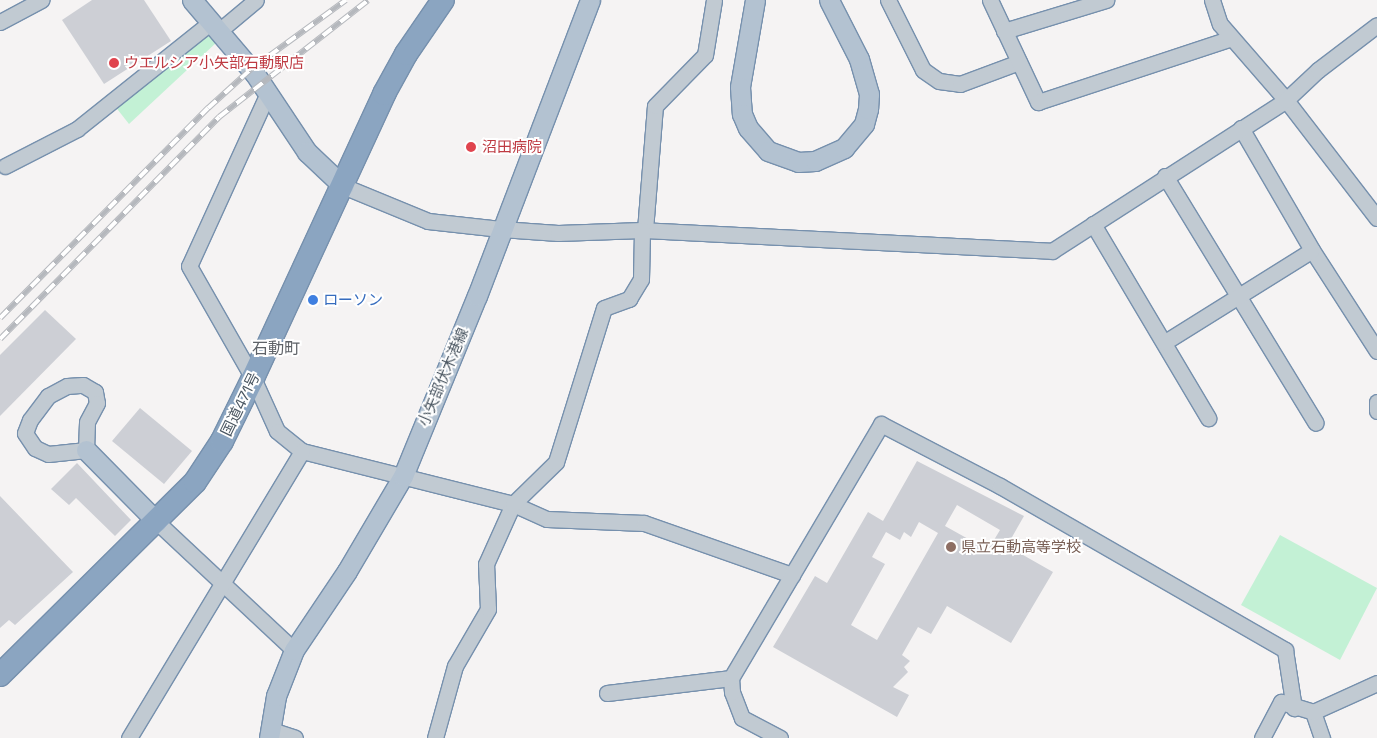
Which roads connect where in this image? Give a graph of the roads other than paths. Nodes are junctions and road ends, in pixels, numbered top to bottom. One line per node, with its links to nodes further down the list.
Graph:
1 (192, 0): 15 (main road)
2 (256, 0): 15 (street)
3 (443, 0): 24 (highway, 国道471号)
4 (590, 0): 27 (main road, 小矢部伏木港線)
5 (714, 0): 28 (street)
6 (755, 0): 7 (main road)
7 (829, 0)
8 (888, 0): 18 (street)
9 (990, 0): 16 (street)
10 (1106, 0): 16 (street)
11 (1212, 0): 17 (street)
12 (36, 1): 13 (street)
13 (0, 22)
14 (1377, 25): 20 (street)
15 (215, 27): 19 (main road); 22 (street)
16 (1004, 31): 18 (street)
17 (1232, 38): 18 (street); 20 (street)
18 (1019, 62)
19 (268, 93): 24 (main road); 33 (street)
20 (1286, 100): 21 (street); 25 (street)
21 (1241, 128): 23 (street); 29 (street)
22 (5, 166)
23 (1165, 176): 26 (street); 30 (street)
24 (343, 186): 27 (street); 33 (highway, 国道471号)
25 (1377, 218)
26 (1093, 224): 28 (street); 31 (street)
27 (501, 229): 28 (street); 40 (main road, 小矢部伏木港線)
28 (643, 230): 41 (street)
29 (1312, 250): 30 (street); 32 (street)
30 (1239, 296): 31 (street); 37 (street)
31 (1165, 342): 36 (street)
32 (1377, 351)
33 (253, 378): 39 (street); 42 (highway, 国道471号)
34 (1377, 402): 35 (street)
35 (1377, 411)
36 (1208, 418)
37 (1316, 423)
38 (86, 450): 38 (street); 42 (main road)
39 (302, 451): 40 (street); 44 (street)
40 (402, 476): 41 (street); 45 (main road, 小矢部伏木港線)
41 (513, 504): 43 (street); 55 (street)
42 (157, 522): 44 (street); 46 (highway, 国道471号)
43 (792, 575): 47 (street); 50 (street)
44 (222, 584): 45 (street); 53 (street)
45 (294, 650): 52 (main road, 小矢部伏木港線)
46 (0, 674)
47 (731, 678): 49 (street); 56 (street)
48 (1377, 683): 51 (street)
49 (607, 693)
50 (1294, 708): 51 (street); 57 (street)
51 (1313, 712): 58 (street)
52 (270, 734): 54 (street)
53 (129, 738)
54 (295, 738)
55 (435, 738)
56 (780, 738)
57 (1262, 738)
58 (1322, 738)

